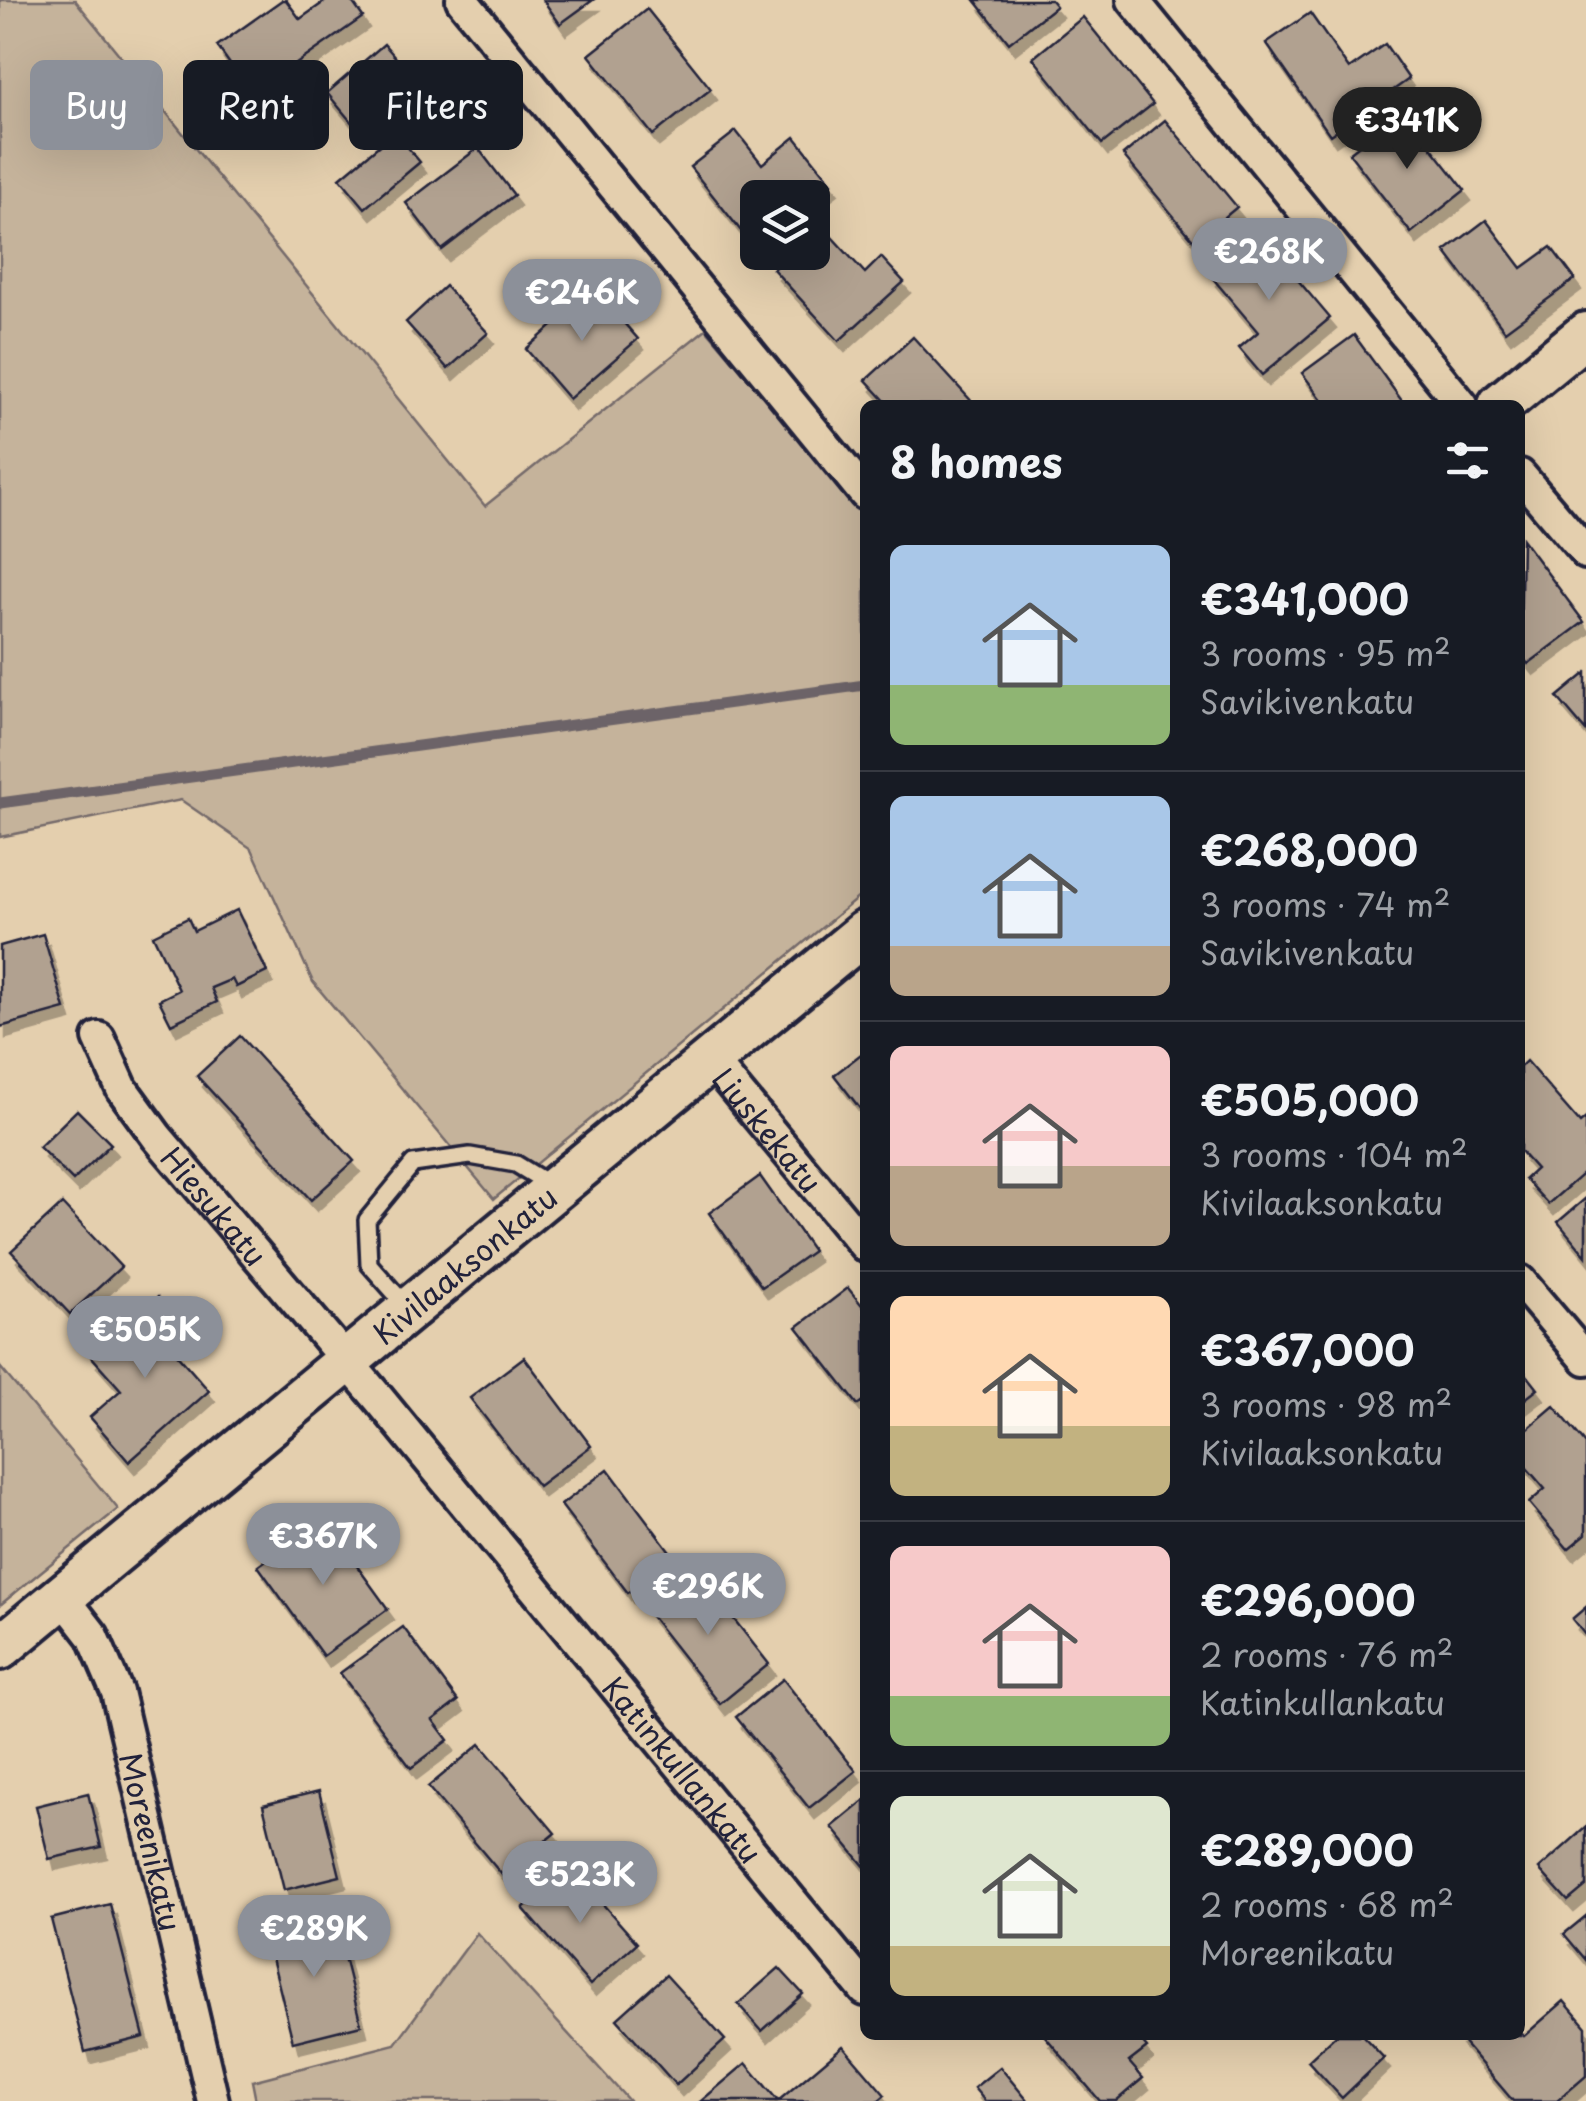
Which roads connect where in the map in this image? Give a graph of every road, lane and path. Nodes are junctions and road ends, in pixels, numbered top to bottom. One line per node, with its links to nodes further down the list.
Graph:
1 (462, 0): 7 (street)
2 (1133, 0): 4 (street)
3 (1586, 334): 5 (street)
4 (1458, 400)
5 (1506, 400)
6 (1525, 481): 8 (street)
7 (860, 488)
8 (1586, 553)
9 (860, 936): 11 (street, Kivilaaksonkatu)
10 (99, 1038): 17 (street, Hiesukatu)
11 (711, 1060): 12 (street, Kivilaaksonkatu); 13 (street, Liuskekatu)
12 (556, 1188): 15 (street, Kivilaaksonkatu); 15 (lane)
13 (860, 1240)
14 (1525, 1286): 16 (street)
15 (409, 1309): 17 (street, Kivilaaksonkatu)
16 (1586, 1359)
17 (347, 1361): 18 (street, Kivilaaksonkatu); 20 (street, Katinkullankatu)
18 (62, 1596): 19 (street, Kivilaaksonkatu); 21 (street, Moreenikatu)
19 (0, 1648)
20 (860, 1984)
21 (213, 2101)

